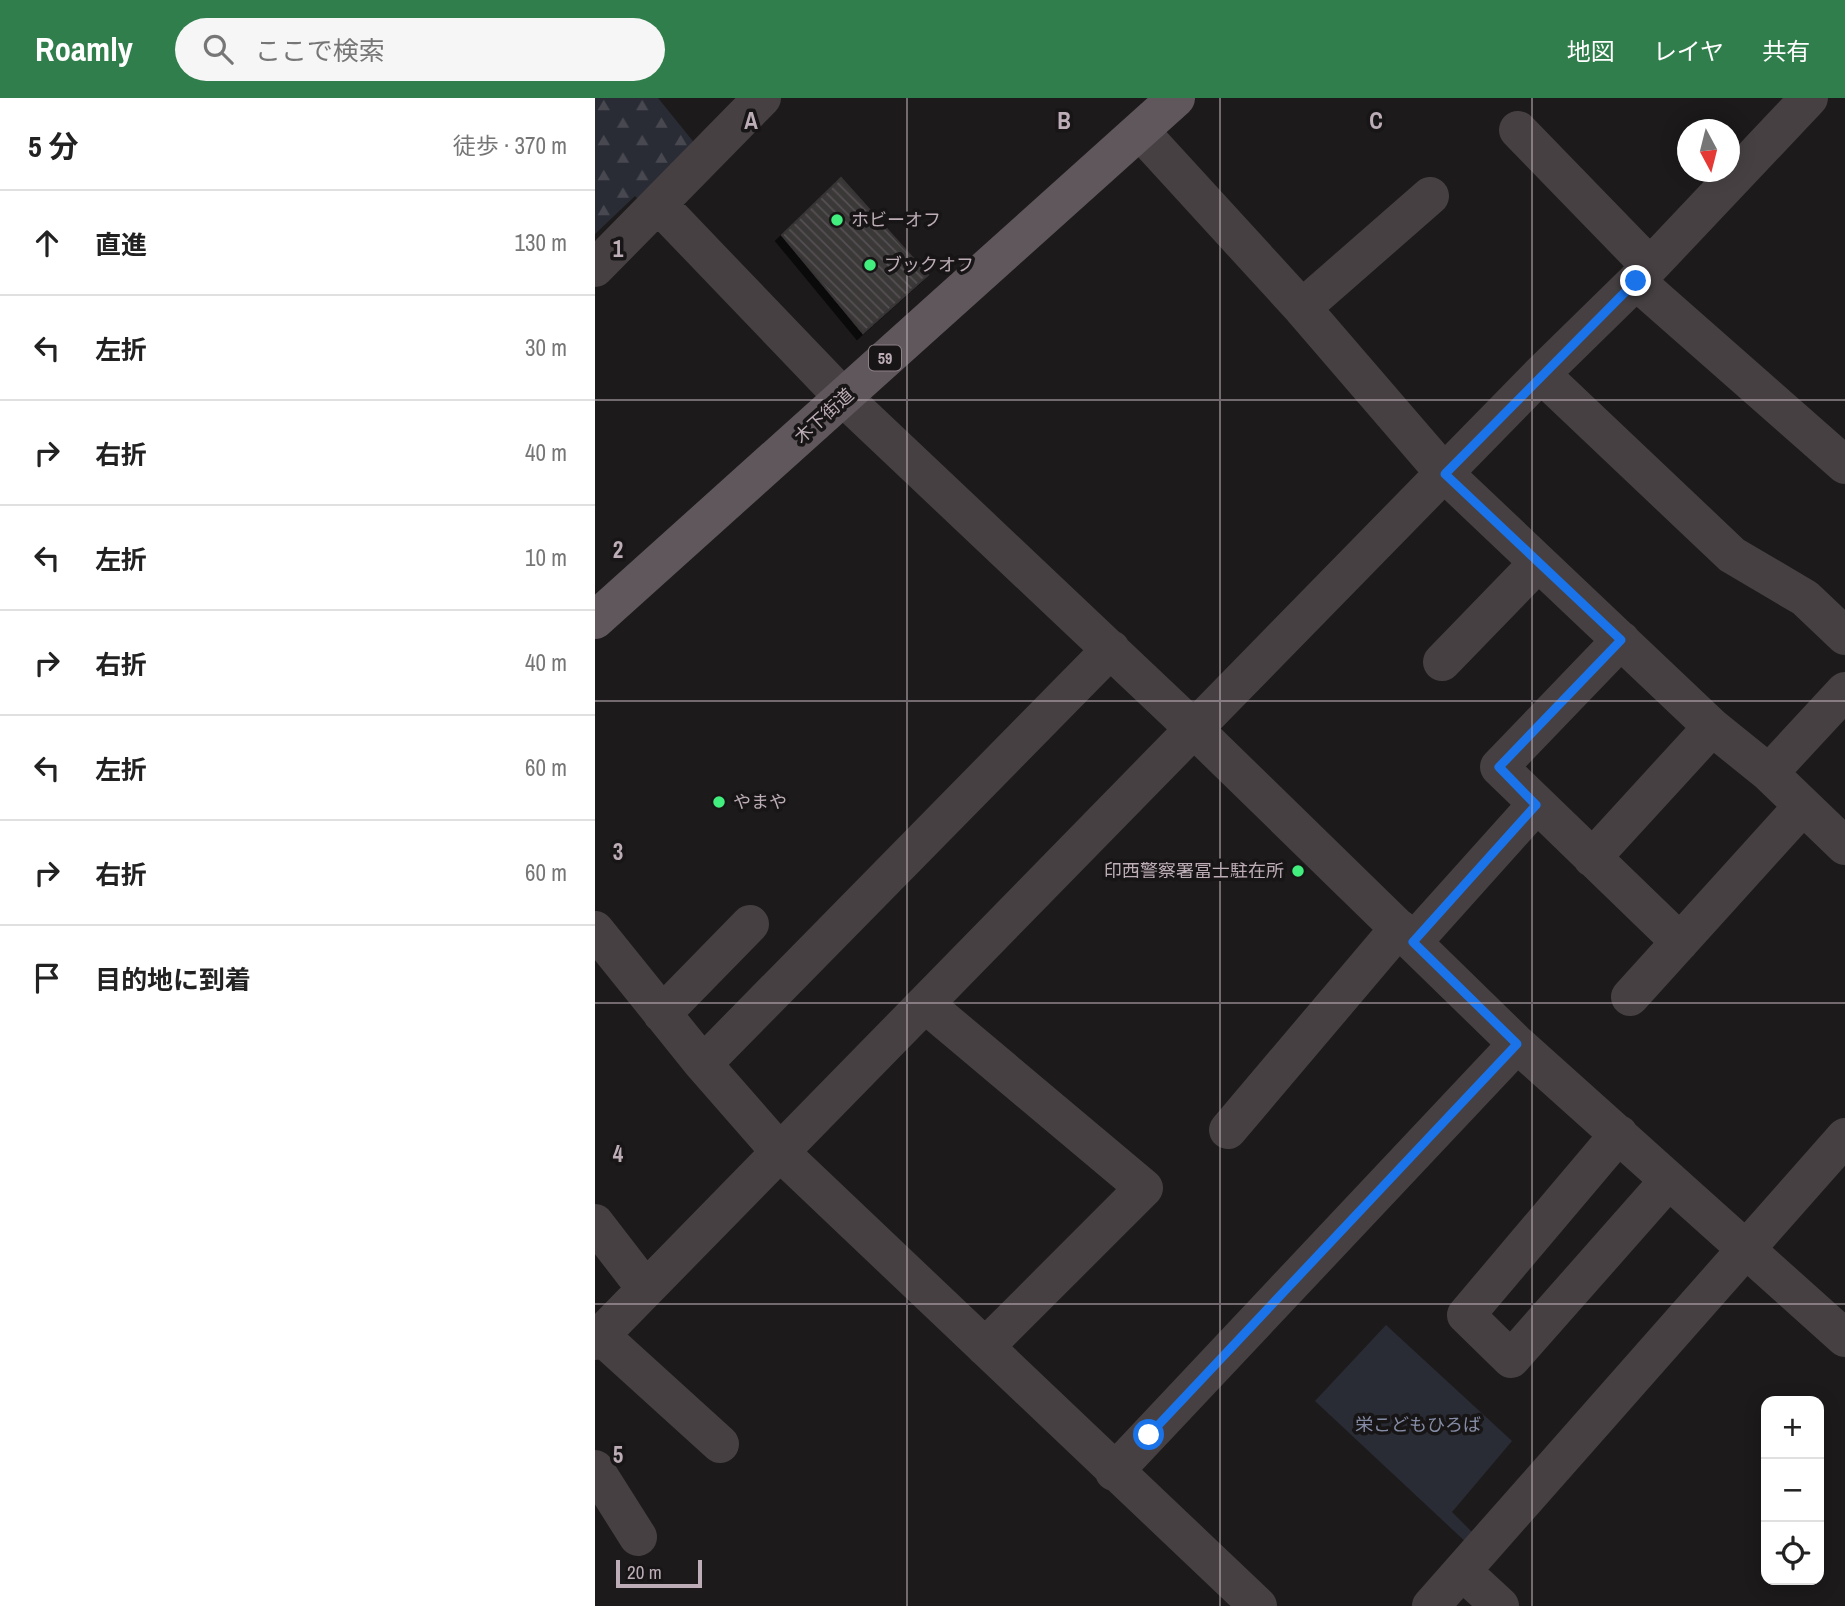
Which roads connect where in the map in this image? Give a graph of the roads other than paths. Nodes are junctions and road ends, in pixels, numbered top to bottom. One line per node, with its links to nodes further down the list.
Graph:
1 (1177, 98): 5 (main road, 木下街道 / 59)
2 (1809, 98): 10 (street)
3 (742, 105): 7 (street)
4 (1518, 130): 10 (street)
5 (1140, 131): 11 (street); 13 (main road, 木下街道 / 59)
6 (1430, 196): 11 (street)
7 (645, 206): 8 (street); 9 (street); 13 (street)
8 (595, 244)
9 (595, 268)
10 (1643, 274): 12 (street); 14 (street)
11 (1302, 308): 15 (street)
12 (1541, 374): 15 (street); 18 (street)
13 (844, 398): 17 (main road, 木下街道 / 59); 20 (street)
14 (1845, 465)
15 (1445, 474): 16 (street); 24 (street)
16 (1537, 564): 19 (street); 21 (street)
17 (595, 620)
18 (1845, 636)
19 (1621, 640): 23 (street); 26 (street)
20 (1111, 649): 24 (street); 38 (street)
21 (1442, 662)
22 (1845, 691): 25 (street)
23 (1712, 727): 25 (street); 29 (street)
24 (1193, 728): 32 (street); 35 (street)
25 (1769, 773): 27 (street)
26 (1536, 805): 29 (street); 32 (street)
27 (1802, 807): 28 (street); 33 (street)
28 (1845, 846)
29 (1592, 858): 33 (street)
30 (750, 924): 36 (street)
31 (595, 930): 36 (street)
32 (1406, 935): 37 (street); 39 (street)
33 (1680, 942): 34 (street)
34 (1630, 998)
35 (925, 1004): 41 (street); 49 (street)
36 (662, 1014): 38 (street)
37 (1517, 1044): 40 (street); 52 (street)
38 (703, 1064): 41 (street)
39 (1228, 1130)
40 (1619, 1134): 43 (street); 43 (street)
41 (780, 1152): 46 (street); 49 (street)
42 (1840, 1154): 45 (street)
43 (1669, 1180): 45 (street)
44 (595, 1223): 46 (street)
45 (1748, 1249): 48 (street); 54 (street)
46 (645, 1288): 47 (street)
47 (598, 1338): 50 (street)
48 (1845, 1338)
49 (985, 1347): 52 (street)
50 (720, 1444)
51 (595, 1469): 53 (street)
52 (1114, 1472): 55 (street)
53 (638, 1537)
54 (1462, 1571): 56 (street); 57 (street)
55 (1258, 1606)
56 (1431, 1606)
57 (1500, 1606)

